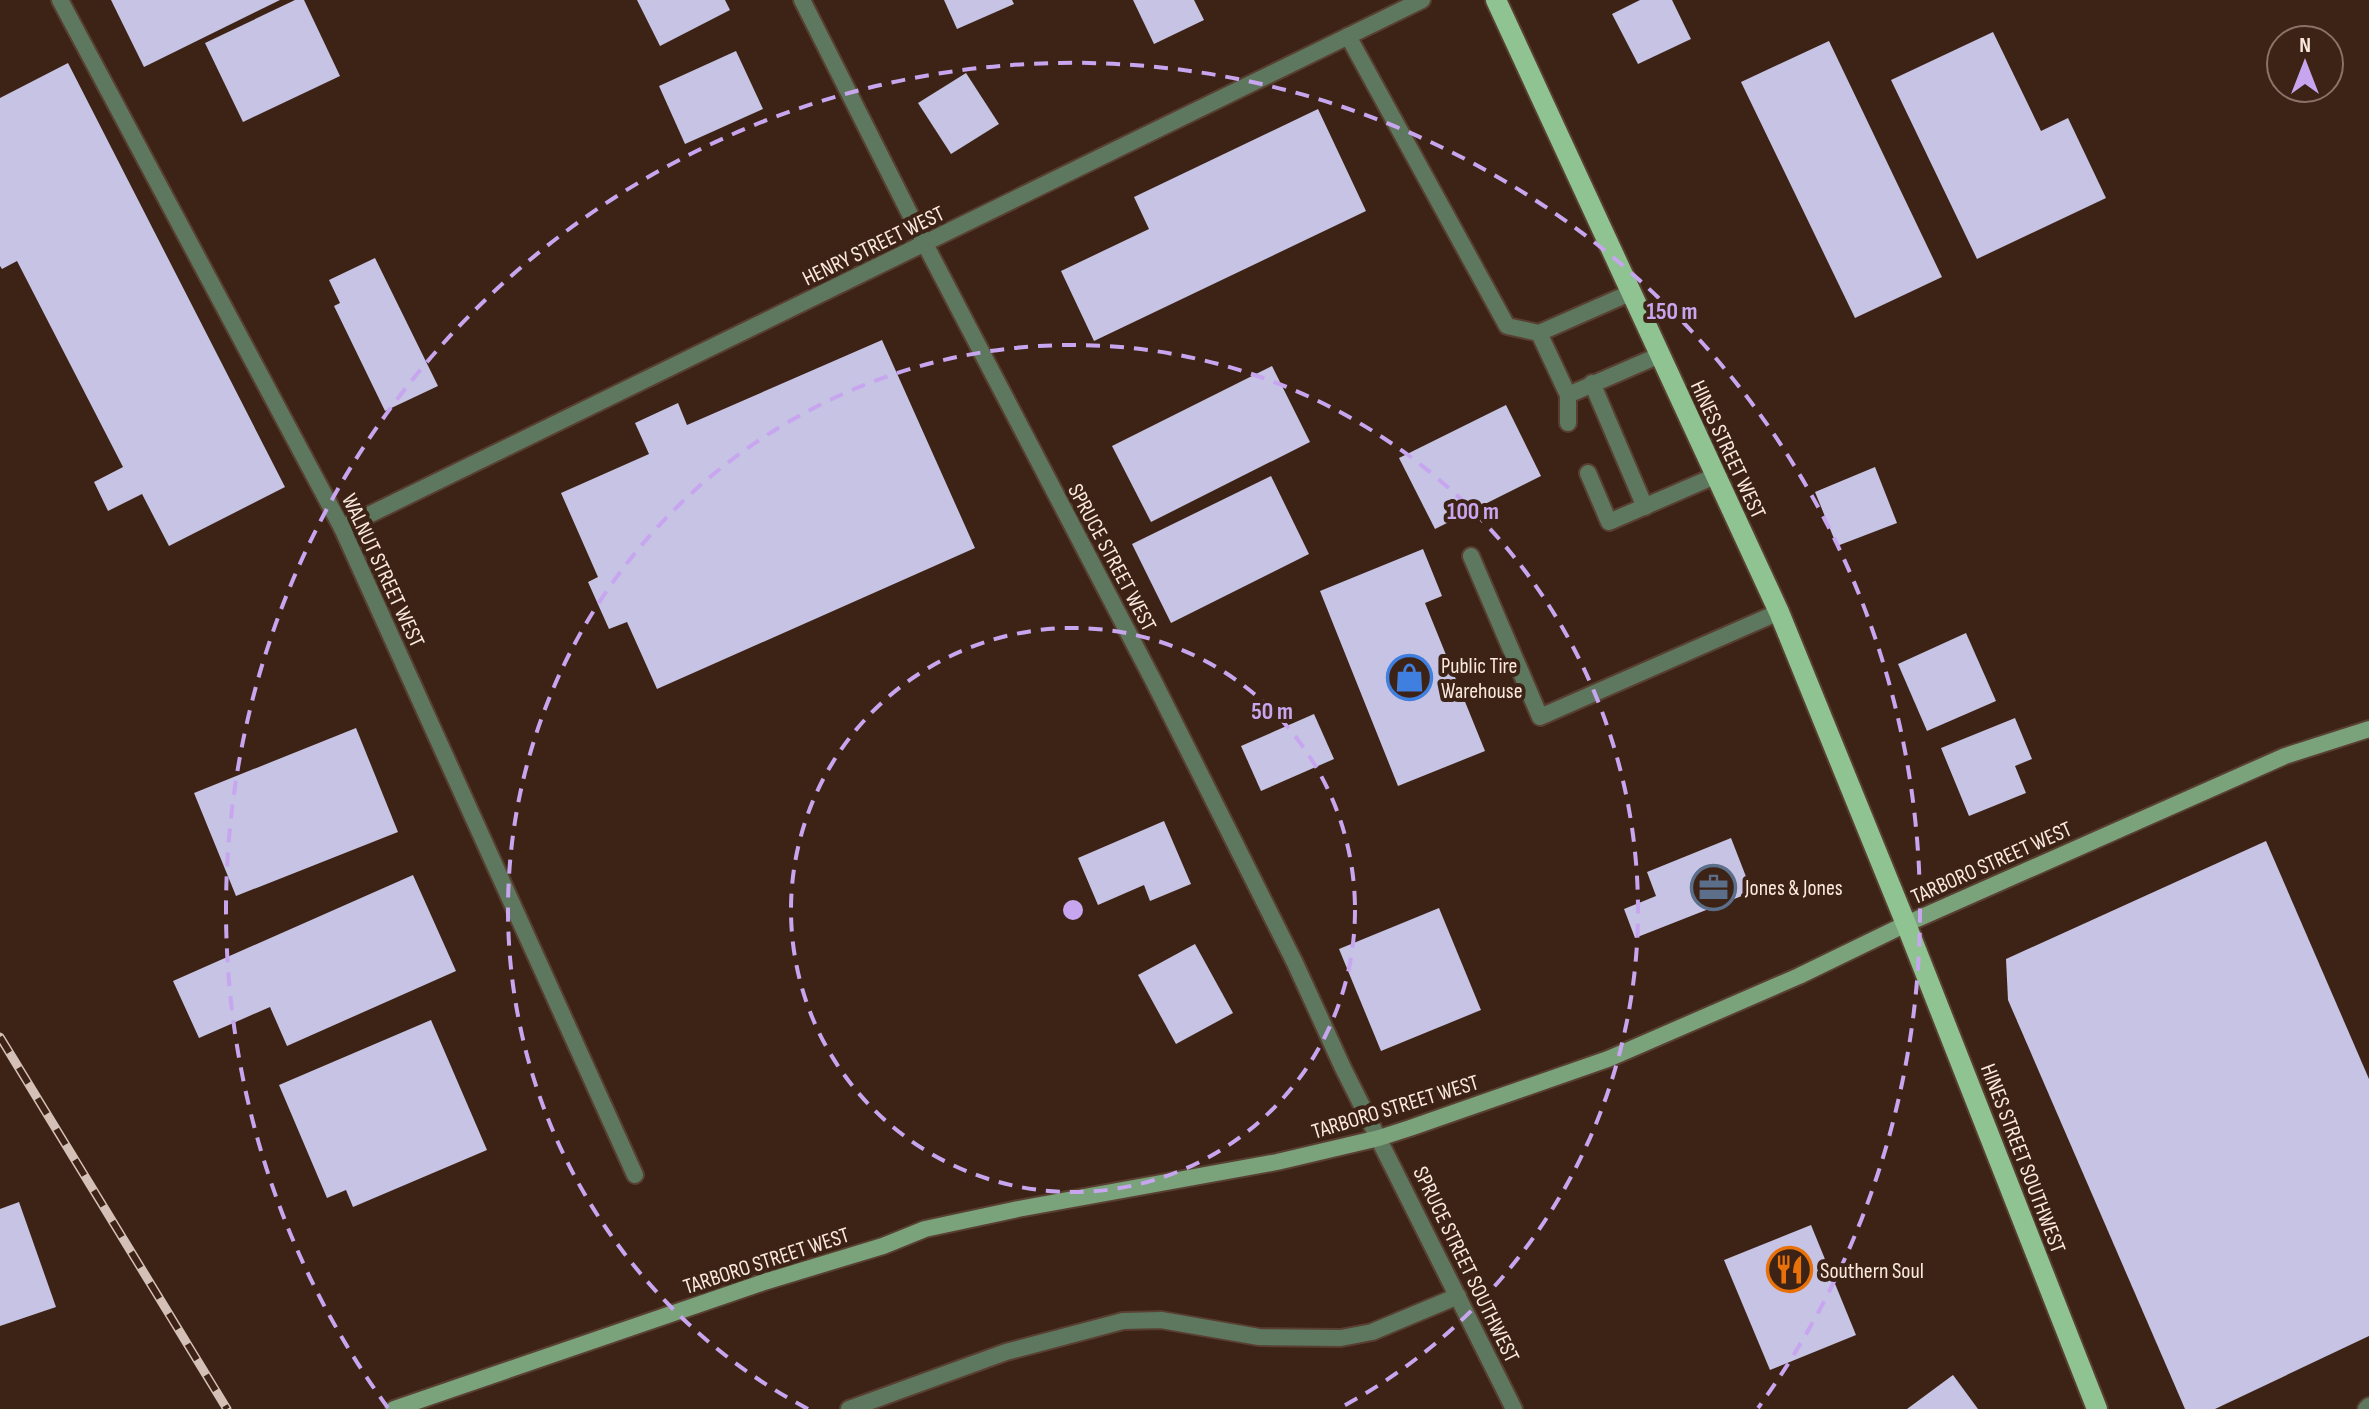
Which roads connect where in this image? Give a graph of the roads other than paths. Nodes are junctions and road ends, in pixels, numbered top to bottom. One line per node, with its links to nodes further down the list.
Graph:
1 (60, 0): 16 (street, WALNUT STREET WEST)
2 (802, 0): 6 (street, SPRUCE STREET WEST)
3 (1422, 0): 5 (street, HENRY STREET WEST)
4 (1496, 0): 7 (main road, HINES STREET WEST)
5 (1348, 36): 6 (street, HENRY STREET WEST); 8 (street)
6 (925, 244): 16 (street, HENRY STREET WEST); 21 (street, SPRUCE STREET WEST)
7 (1630, 293): 8 (street); 9 (main road, HINES STREET WEST)
8 (1539, 333): 11 (street)
9 (1660, 355): 10 (street); 14 (main road, HINES STREET WEST)
10 (1592, 383): 11 (street); 15 (street)
11 (1568, 395): 12 (street)
12 (1568, 423)
13 (1588, 473): 15 (street)
14 (1715, 476): 15 (street); 18 (main road, HINES STREET WEST)
15 (1645, 507)
16 (342, 528): 22 (street, WALNUT STREET WEST)
17 (1471, 556): 18 (street)
18 (1779, 612): 20 (main road, HINES STREET WEST)
19 (2369, 729): 20 (main road, TARBORO STREET WEST)
20 (1906, 924): 21 (main road, TARBORO STREET WEST); 27 (main road, HINES STREET SOUTHWEST)
21 (1379, 1138): 23 (street, SPRUCE STREET SOUTHWEST); 24 (main road, TARBORO STREET WEST)
22 (635, 1175)
23 (1458, 1296): 25 (street); 26 (street, SPRUCE STREET SOUTHWEST)
24 (394, 1409)
25 (849, 1409)
26 (1514, 1409)
27 (2097, 1409)

